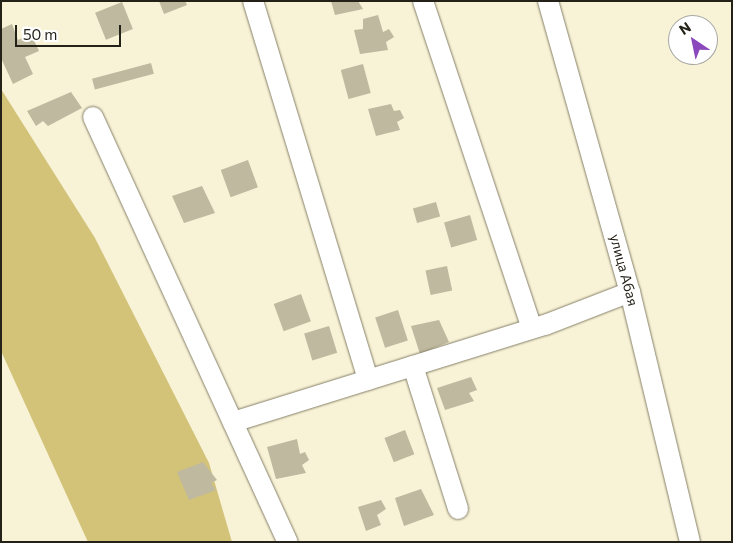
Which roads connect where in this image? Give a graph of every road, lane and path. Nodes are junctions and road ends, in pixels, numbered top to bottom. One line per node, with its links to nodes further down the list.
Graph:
1 (253, 1): 8 (street)
2 (423, 1): 6 (street)
3 (548, 1): 5 (street, улица Абая)
4 (93, 117): 9 (street)
5 (630, 292): 6 (street); 12 (street, улица Абая)
6 (532, 328): 7 (street)
7 (413, 366): 8 (street); 10 (street)
8 (368, 380): 9 (street)
9 (233, 422): 11 (street)
10 (458, 509)
11 (288, 542)
12 (690, 542)

